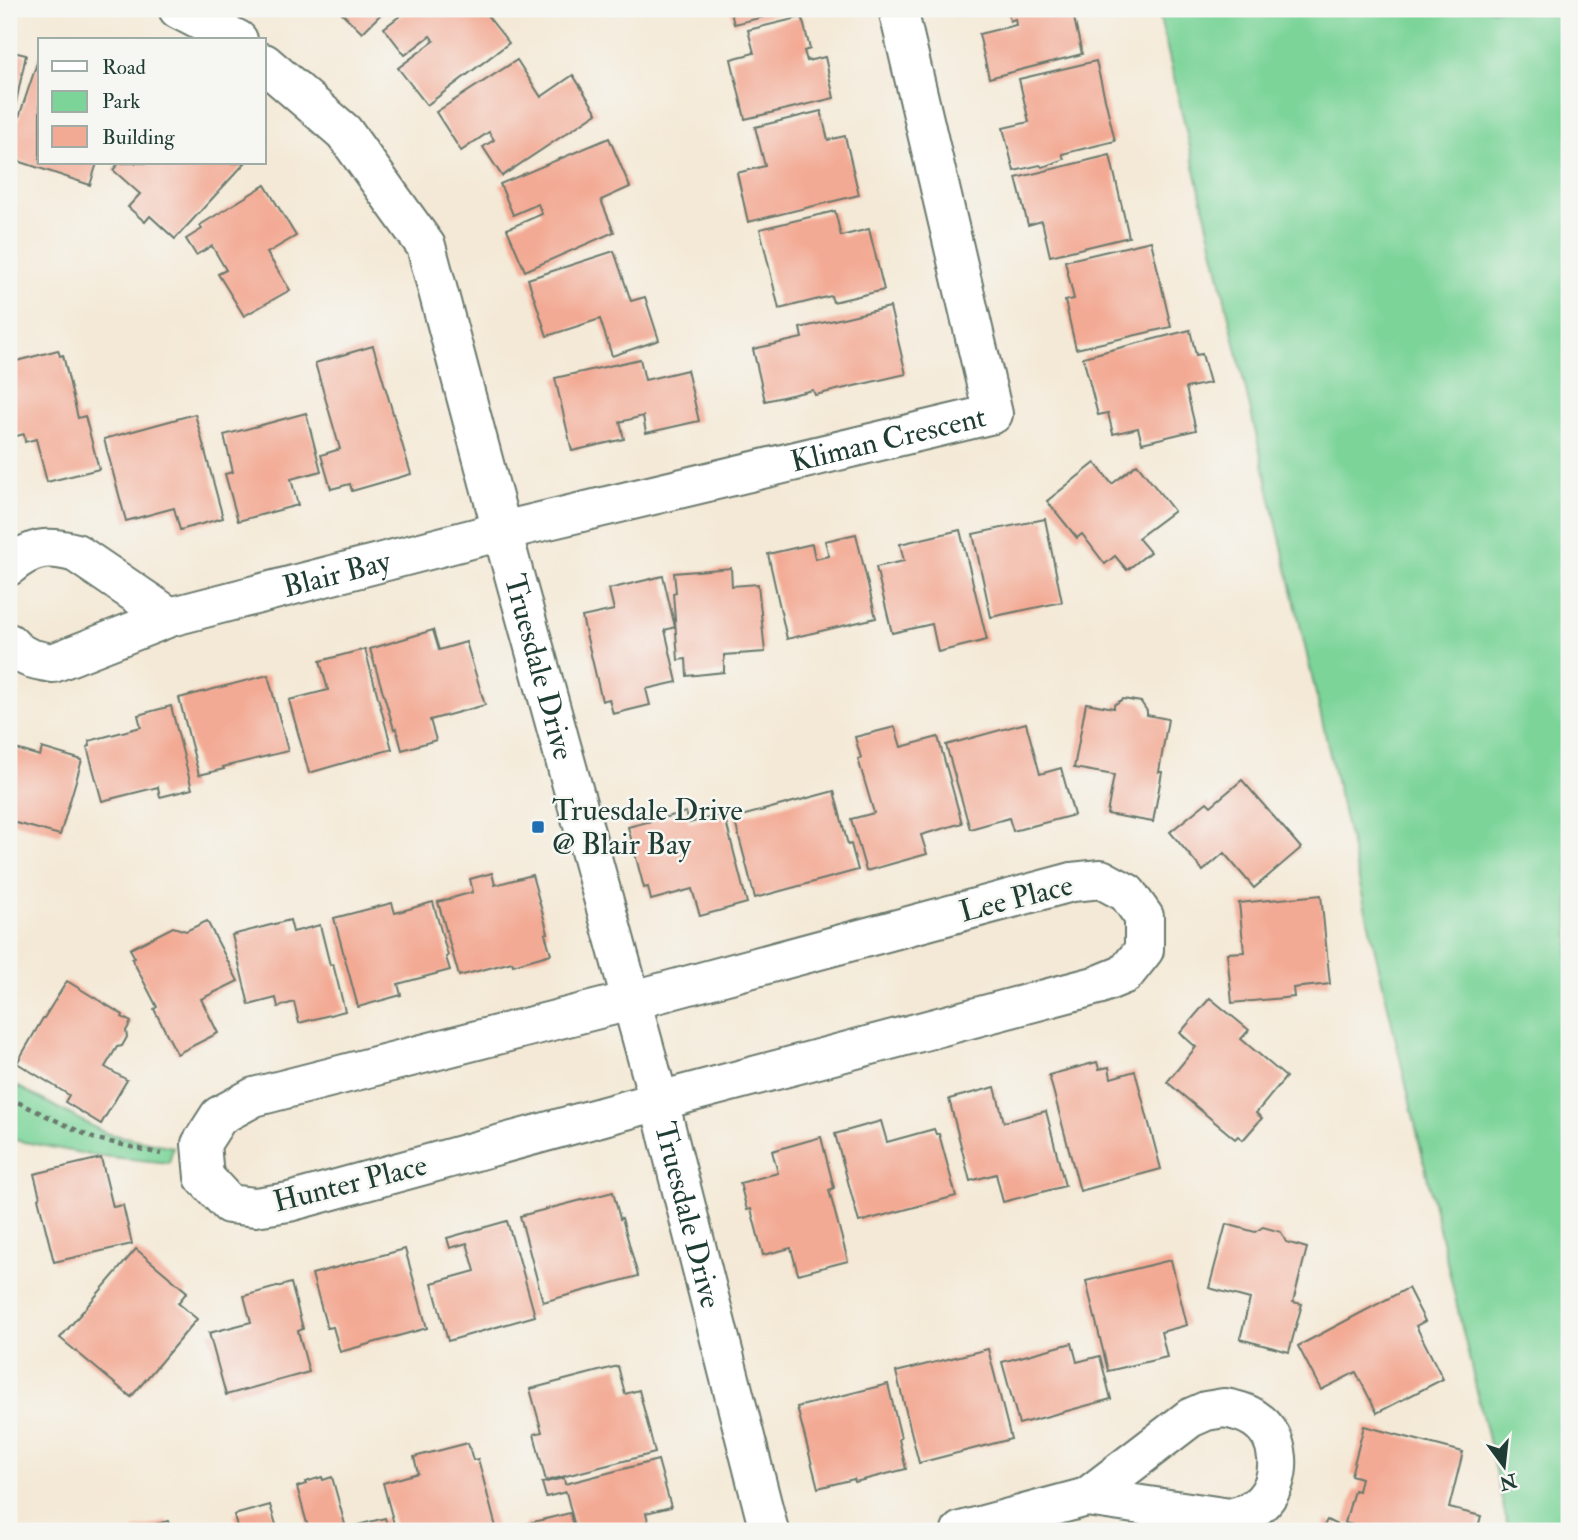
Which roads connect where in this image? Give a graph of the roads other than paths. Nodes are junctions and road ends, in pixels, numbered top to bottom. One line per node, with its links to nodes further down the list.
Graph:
1 (178, 9): 3 (street)
2 (898, 9): 5 (street, Kliman Crescent)
3 (234, 38)
4 (266, 65): 5 (street, Truesdale Drive)
5 (502, 531): 7 (street, Blair Bay); 9 (street, Truesdale Drive)
6 (9, 566): 7 (street)
7 (170, 617): 8 (street, Blair Bay)
8 (9, 643)
9 (630, 1000): 10 (street, Truesdale Drive); 10 (street, Hunter Place); 10 (street, Lee Place)
10 (659, 1101): 12 (street, Truesdale Drive)
11 (1087, 1497): 13 (street)
12 (769, 1531)
13 (961, 1531)

